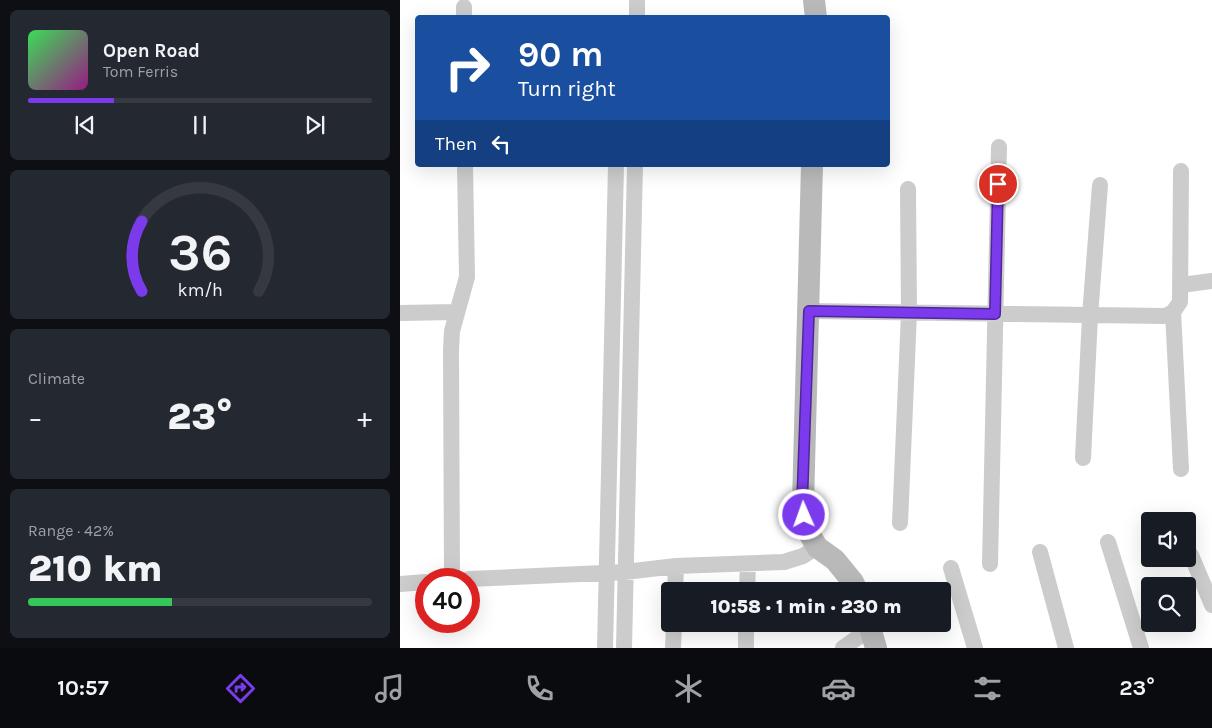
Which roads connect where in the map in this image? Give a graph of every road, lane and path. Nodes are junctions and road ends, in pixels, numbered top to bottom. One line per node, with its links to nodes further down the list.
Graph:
1 (637, 0): 3 (street)
2 (814, 0): 4 (street)
3 (637, 15)
4 (816, 15)
5 (999, 147): 22 (street)
6 (464, 167): 18 (street)
7 (616, 167): 14 (street)
8 (635, 167): 13 (street)
9 (812, 167): 17 (street)
10 (1181, 171): 16 (street)
11 (1100, 184): 23 (street)
12 (908, 189): 21 (street)
13 (633, 246): 14 (street); 37 (street)
14 (614, 247): 36 (street)
15 (1212, 281): 16 (street)
16 (1181, 285): 19 (street)
17 (809, 311): 21 (street); 28 (street)
18 (456, 312): 20 (street); 34 (street)
19 (1173, 312): 23 (street); 25 (street)
20 (400, 313)
21 (909, 313): 22 (street); 26 (street)
22 (995, 314): 23 (street); 31 (street)
23 (1090, 316): 24 (street)
24 (1083, 458)
25 (1181, 470)
26 (900, 523)
27 (1108, 542): 55 (street)
28 (817, 548): 30 (street); 41 (street)
29 (1040, 552): 54 (street)
30 (748, 564): 32 (street); 40 (street)
31 (990, 564)
32 (676, 566): 37 (street); 39 (street)
33 (1196, 567): 44 (street)
34 (452, 568)
35 (951, 568): 53 (street)
36 (607, 572): 37 (street); 38 (street); 48 (street)
37 (625, 572): 49 (street)
38 (480, 578)
39 (675, 582)
40 (747, 582)
41 (853, 582)
42 (415, 583): 43 (street)
43 (400, 584)
44 (1212, 605)
45 (674, 632): 50 (street)
46 (746, 632): 51 (street)
47 (872, 633): 52 (street)
48 (605, 648)
49 (624, 648)
50 (673, 648)
51 (746, 648)
52 (843, 648)
53 (975, 648)
54 (1066, 648)
55 (1140, 648)

